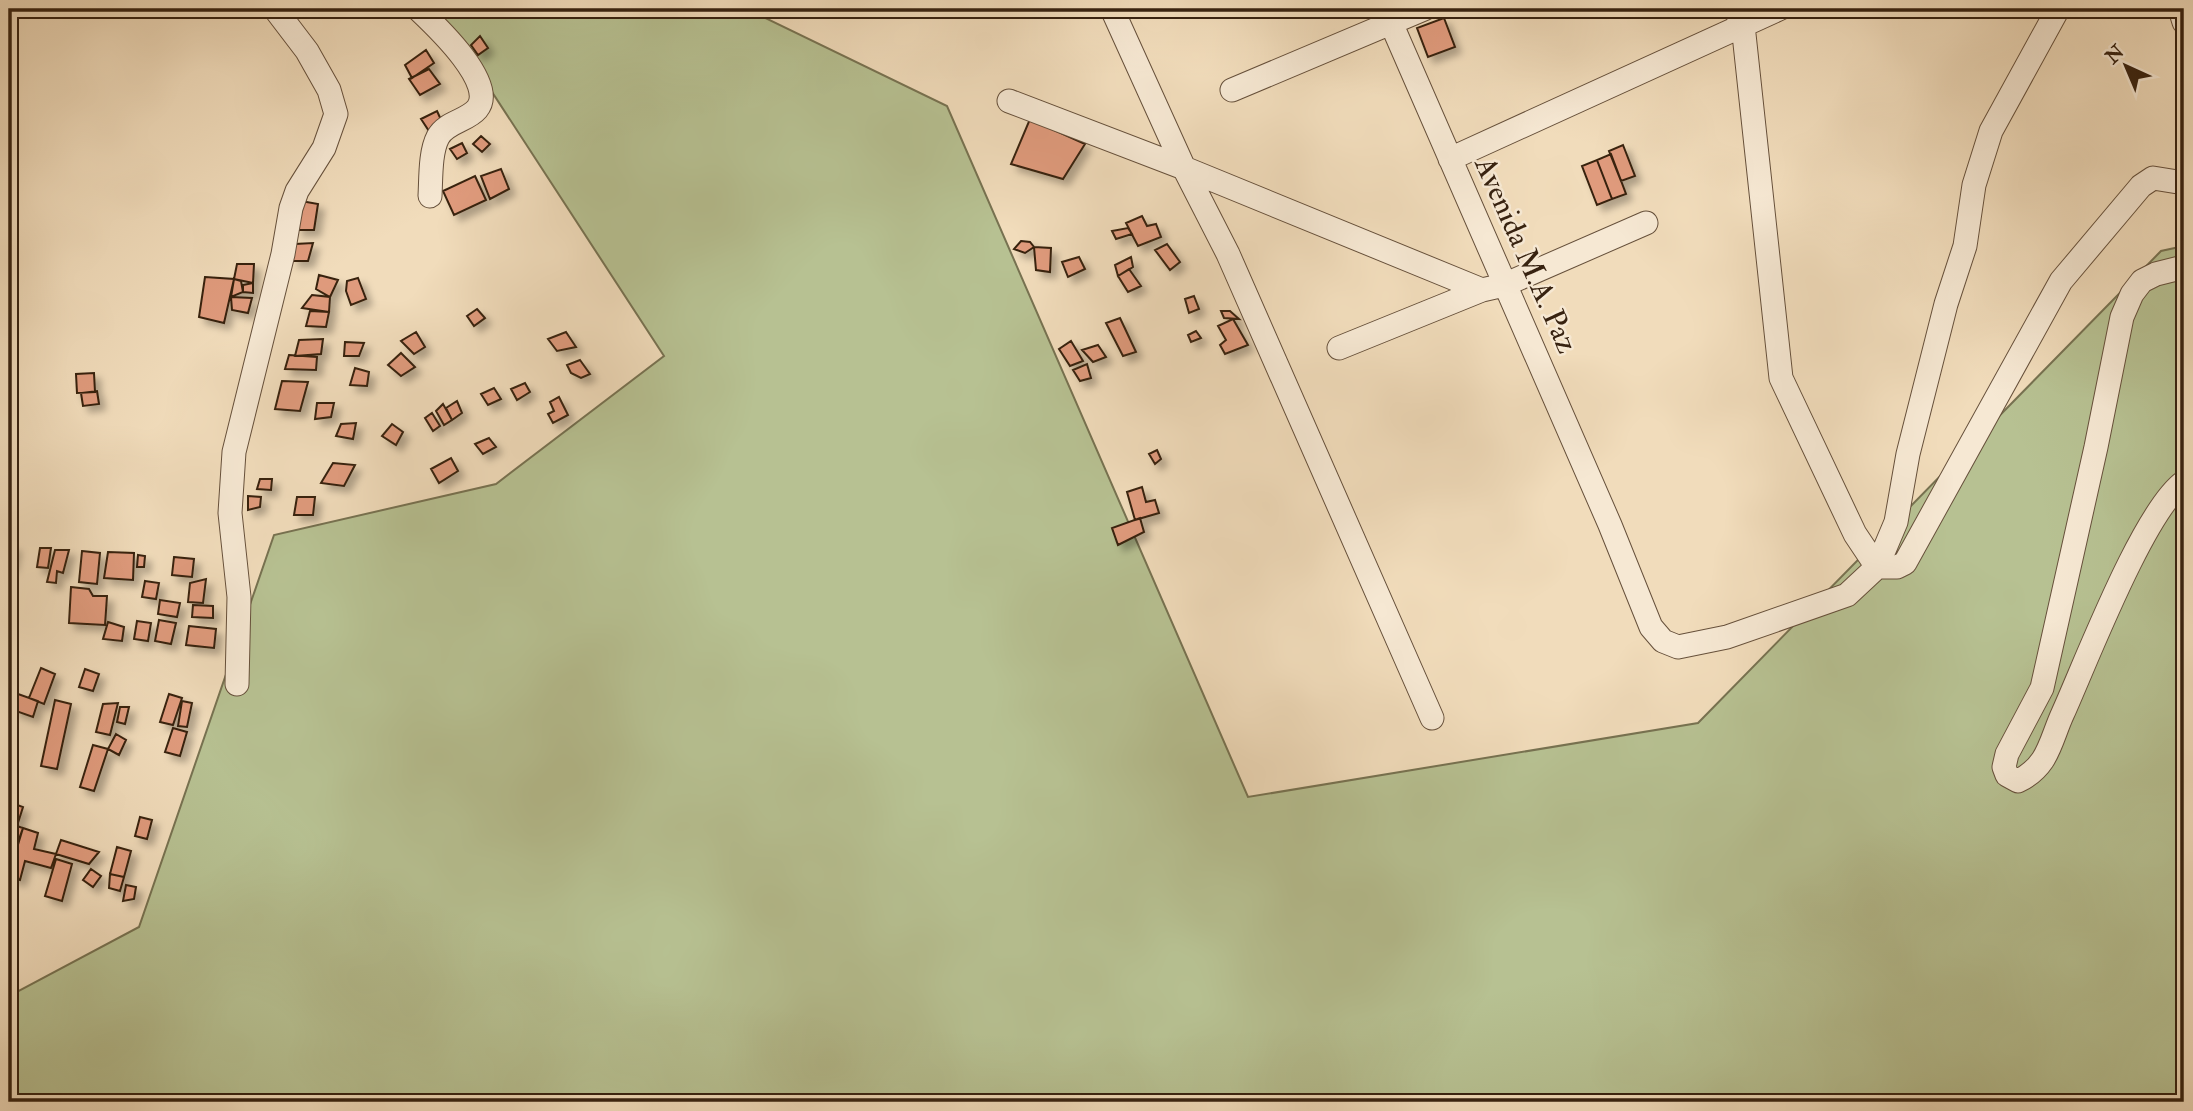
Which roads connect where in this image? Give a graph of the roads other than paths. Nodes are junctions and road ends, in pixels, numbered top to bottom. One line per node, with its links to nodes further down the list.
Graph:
1 (275, 9): 23 (street)
2 (418, 9): 16 (street)
3 (1112, 9): 14 (street)
4 (1424, 9): 8 (street)
5 (1779, 9): 9 (street)
6 (2058, 9): 22 (street)
7 (2180, 9): 10 (street)
8 (1387, 16): 11 (street); 13 (street, Avenida M.A. Paz)
9 (1739, 17): 13 (street); 22 (street)
10 (2184, 22)
11 (1232, 90)
12 (1009, 101): 14 (street)
13 (1450, 159): 19 (street, Avenida M.A. Paz)
14 (1184, 168): 19 (street); 24 (street)
15 (2184, 183): 22 (street)
16 (430, 196)
17 (1646, 223): 19 (street)
18 (2184, 267): 21 (street)
19 (1493, 288): 20 (street); 22 (street, Avenida M.A. Paz)
20 (1339, 348)
21 (2184, 482)
22 (1877, 568)
23 (237, 684)
24 (1432, 718)

